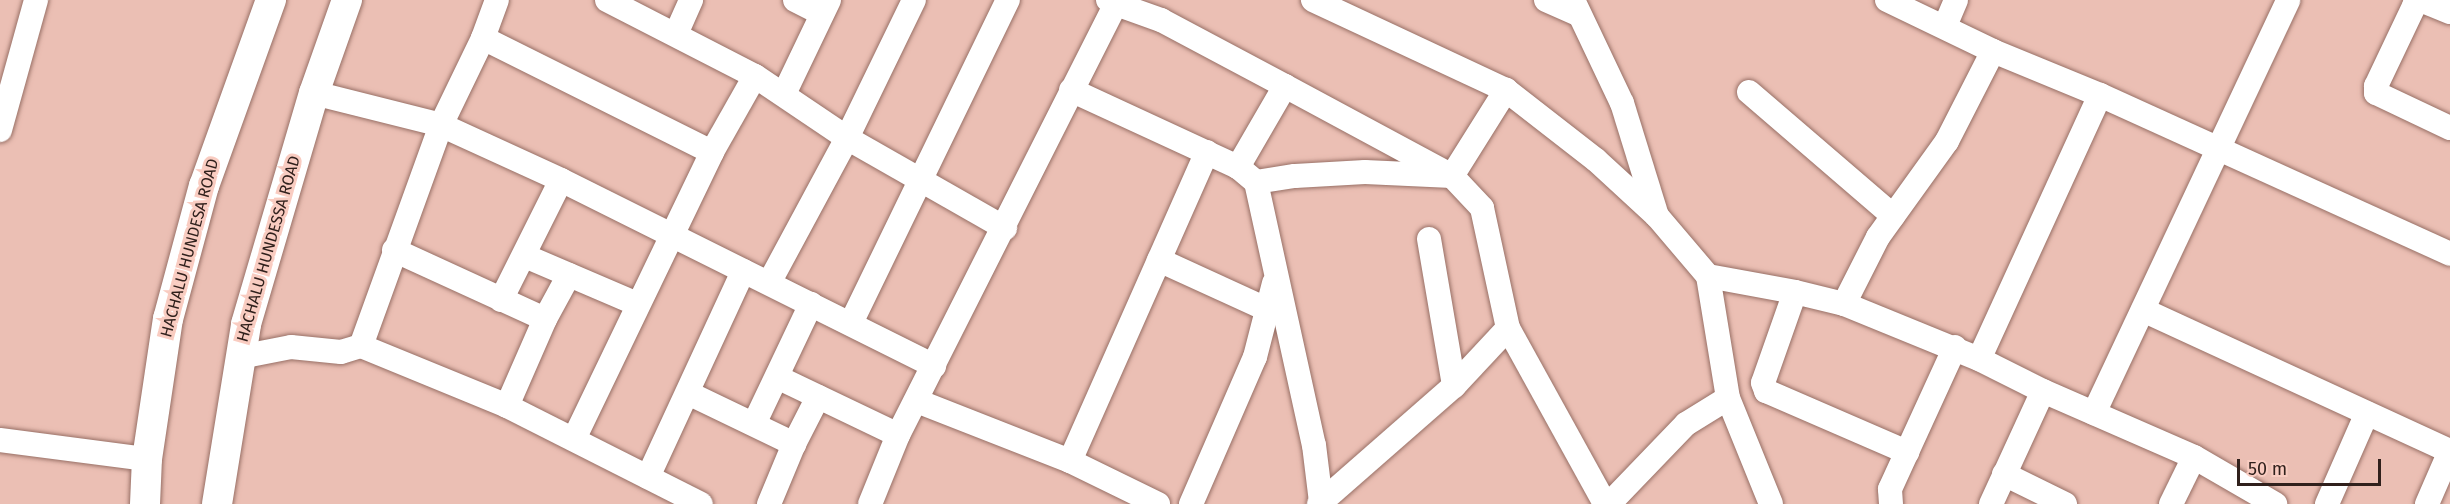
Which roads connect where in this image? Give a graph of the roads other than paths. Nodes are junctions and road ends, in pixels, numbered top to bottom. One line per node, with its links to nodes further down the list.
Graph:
1 (36, 0): 24 (street)
2 (271, 0): 92 (main road, HACHALU HUNDESA ROAD)
3 (347, 0): 30 (main road, HACHALU HUNDESSA ROAD)
4 (497, 0): 22 (street)
5 (607, 0): 21 (street)
6 (691, 0): 21 (street)
7 (795, 0): 16 (street)
8 (914, 0): 36 (street)
9 (1008, 0): 42 (street)
10 (1313, 0): 28 (street)
11 (1546, 0): 17 (street)
12 (1887, 0): 20 (street)
13 (1956, 0): 20 (street)
14 (2288, 0): 37 (street)
15 (1112, 2): 18 (street); 27 (street)
16 (825, 7): 31 (street)
17 (1576, 8): 45 (street)
18 (1164, 10): 26 (street)
19 (2450, 12): 34 (street)
20 (1945, 26): 23 (street)
21 (676, 34): 25 (street)
22 (483, 38): 33 (street); 38 (street)
23 (1993, 51): 32 (street); 46 (street)
24 (9, 69): 35 (street)
25 (755, 76): 31 (street); 38 (street)
26 (1285, 86): 40 (street); 41 (street)
27 (1071, 90): 39 (street); 47 (street)
28 (1506, 90): 41 (street); 45 (street)
29 (1749, 92): 46 (street)
30 (314, 93): 33 (street); 71 (main road, HACHALU HUNDESSA ROAD)
31 (784, 94): 36 (street)
32 (2100, 95): 37 (street); 72 (street)
33 (441, 125): 43 (street); 50 (street)
34 (2450, 128)
35 (0, 130)
36 (847, 138): 42 (street); 58 (street)
37 (2216, 150): 51 (street); 65 (street)
38 (712, 152): 48 (street)
39 (1207, 152): 40 (street); 53 (street)
40 (1238, 167): 44 (street)
41 (1452, 176): 44 (street); 68 (street)
42 (921, 179): 47 (street); 67 (street)
43 (561, 180): 48 (street); 52 (street)
44 (1256, 182): 55 (street)
45 (1657, 216): 57 (street)
46 (1893, 216): 63 (street)
47 (1005, 228): 73 (street)
48 (671, 236): 54 (street); 61 (street)
49 (1429, 239): 75 (street)
50 (394, 250): 60 (street); 69 (street)
51 (2450, 254)
52 (525, 256): 56 (street); 60 (street)
53 (1160, 260): 64 (street); 93 (street)
54 (744, 271): 58 (street); 77 (street)
55 (1276, 272): 64 (street); 97 (street)
56 (569, 275): 61 (street); 66 (street)
57 (1708, 276): 59 (street); 79 (street)
58 (769, 284): 62 (street)
59 (1795, 291): 63 (street); 90 (street)
60 (501, 300): 66 (street)
61 (637, 304): 86 (street)
62 (811, 304): 67 (street); 74 (street)
63 (1844, 304): 70 (street)
64 (1268, 310): 104 (street)
65 (2143, 310): 82 (street); 83 (street)
66 (545, 319): 81 (street)
67 (851, 323): 73 (street)
68 (1508, 328): 75 (street); 105 (street)
69 (361, 346): 71 (street); 81 (street)
70 (1955, 347): 72 (street); 90 (street)
71 (240, 357): 100 (main road, HACHALU HUNDESSA ROAD)
72 (1979, 359): 76 (street)
73 (934, 366): 80 (street)
74 (777, 377): 78 (street); 84 (street)
75 (1454, 386): 97 (street)
76 (2043, 391): 82 (street); 94 (street)
77 (688, 393): 84 (street); 95 (street)
78 (818, 397): 85 (street); 88 (street)
79 (1728, 398): 106 (street); 107 (street)
80 (916, 401): 85 (street); 93 (street)
81 (507, 406): 86 (street)
82 (2094, 413): 91 (street)
83 (2367, 413): 89 (street); 112 (street)
84 (754, 424): 88 (street)
85 (898, 435): 103 (street)
86 (574, 439): 95 (street)
87 (0, 440): 92 (street)
88 (794, 444): 102 (street)
89 (2450, 451): 113 (street)
90 (1907, 452): 108 (street)
91 (2194, 457): 98 (street); 111 (street)
92 (147, 459): 99 (main road, HACHALU HUNDESA ROAD)
93 (1070, 461): 96 (street)
94 (2004, 474): 109 (street); 110 (street)
95 (648, 477): 101 (street)
96 (1146, 501)
97 (1320, 503)
98 (2270, 503)
99 (145, 504)
100 (217, 504)
101 (701, 504)
102 (769, 504)
103 (870, 504)
104 (1191, 504)
105 (1605, 504)
106 (1609, 504)
107 (1771, 504)
108 (1891, 504)
109 (1991, 504)
110 (2065, 504)
111 (2171, 504)
112 (2327, 504)
113 (2427, 504)

